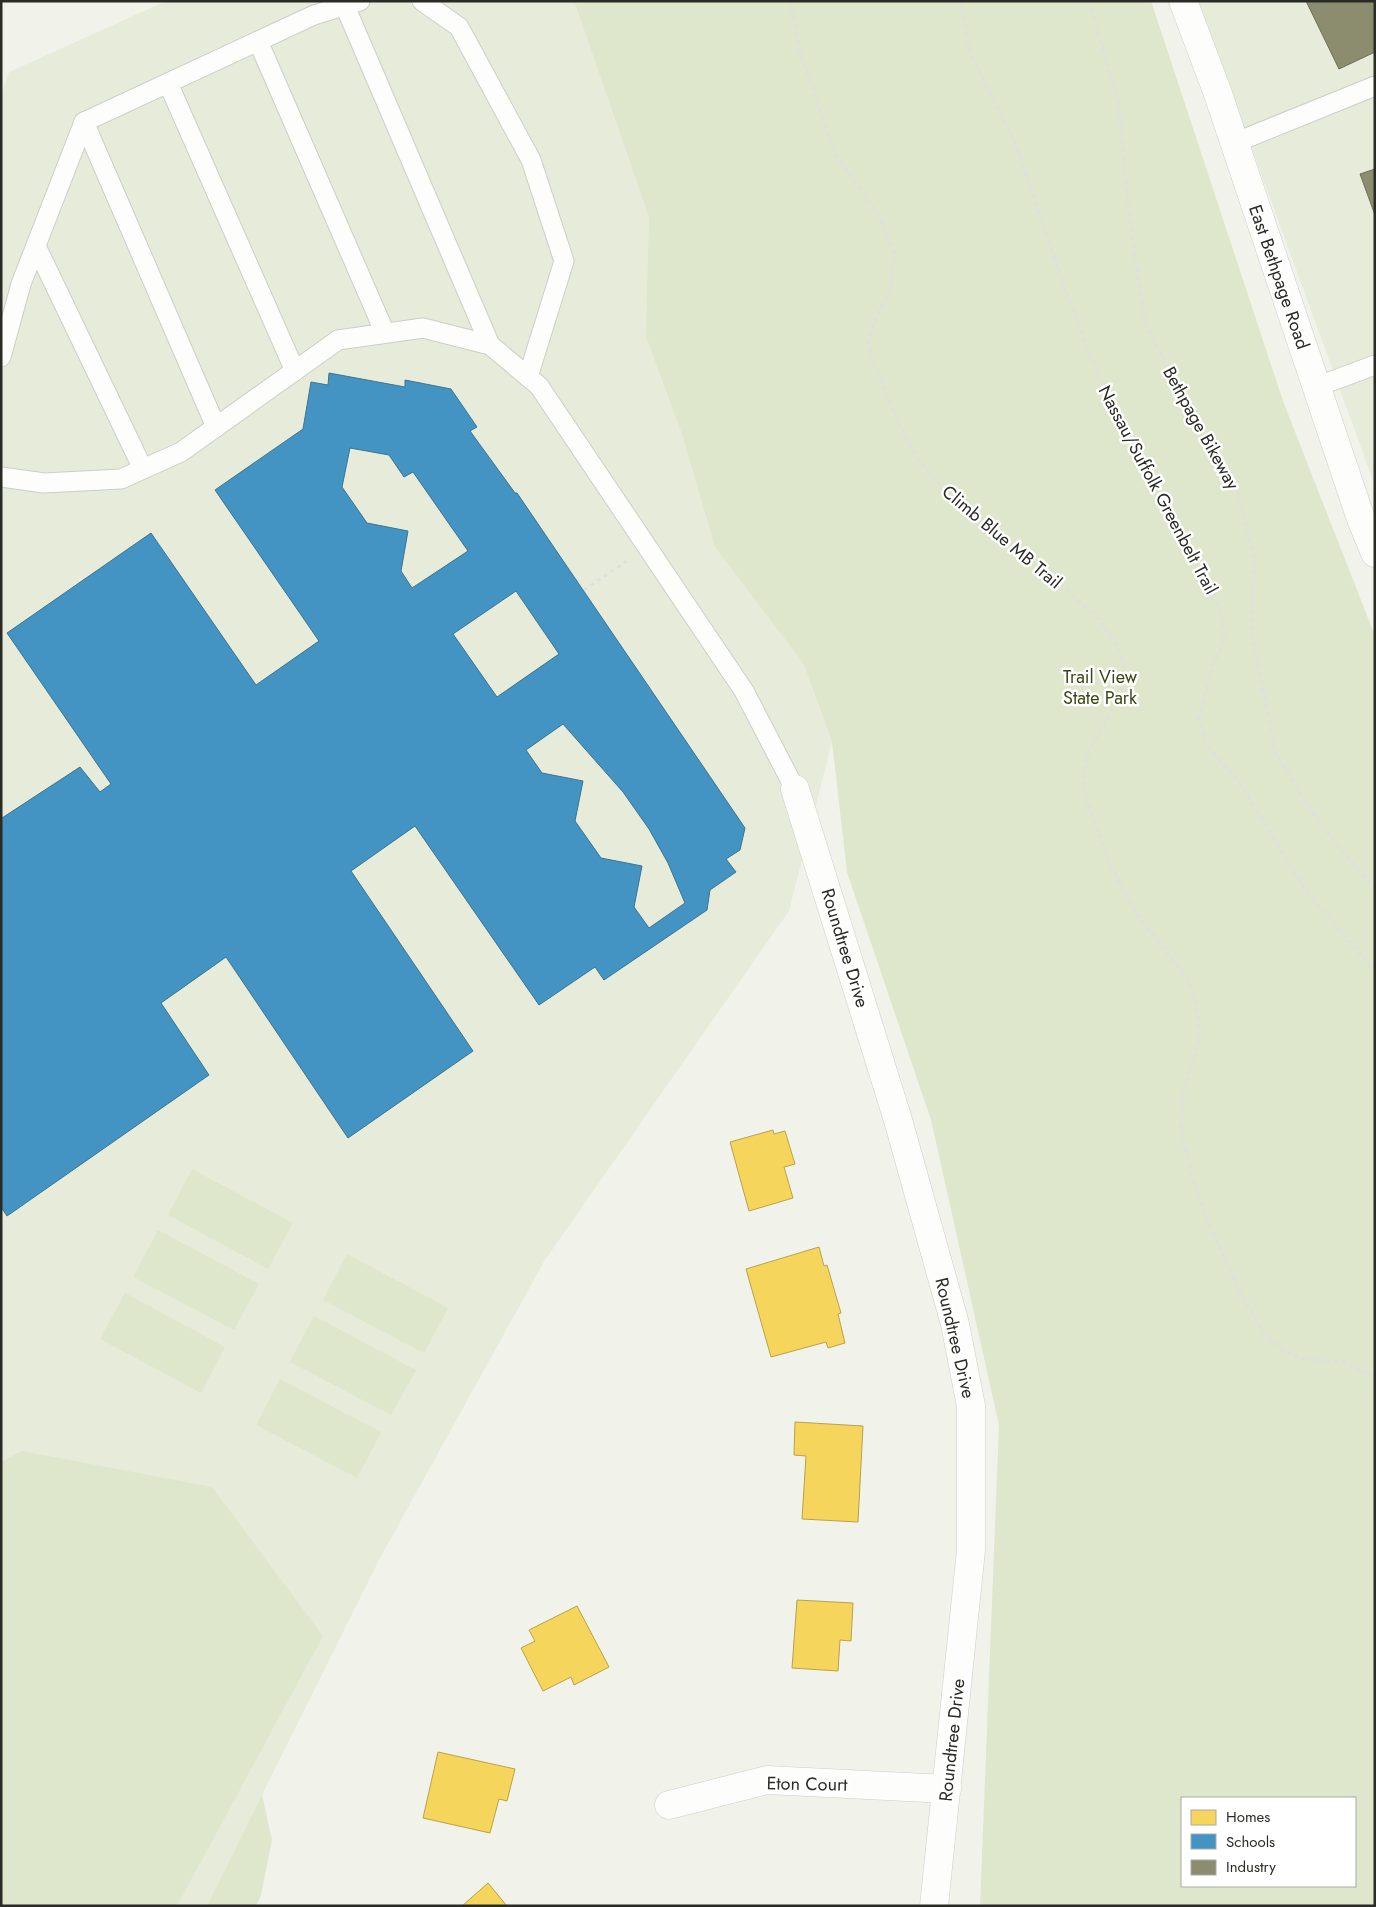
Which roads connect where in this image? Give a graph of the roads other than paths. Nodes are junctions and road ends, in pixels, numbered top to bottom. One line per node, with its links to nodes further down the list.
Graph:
1 (422, 1): 15 (lane)
2 (1183, 1): 8 (street, East Bethpage Road)
3 (352, 4): 4 (lane); 11 (lane)
4 (258, 41): 5 (lane); 10 (lane)
5 (168, 83): 7 (lane); 14 (lane)
6 (1375, 86): 8 (lane)
7 (84, 122): 9 (lane); 17 (lane)
8 (1234, 143): 16 (street, East Bethpage Road)
9 (36, 246): 12 (lane); 18 (lane)
10 (385, 333): 11 (lane); 14 (lane)
11 (490, 344): 15 (lane)
12 (1, 357)
13 (1375, 366): 16 (lane)
14 (295, 371): 17 (lane)
15 (528, 377): 21 (lane)
16 (1316, 387): 20 (street, East Bethpage Road)
17 (216, 426): 18 (lane)
18 (143, 469): 19 (lane)
19 (1, 477)
20 (1375, 553)
21 (795, 789): 22 (street, Roundtree Drive)
22 (948, 1789): 23 (street, Eton Court); 24 (street, Roundtree Drive)
23 (669, 1805)
24 (934, 1906)

